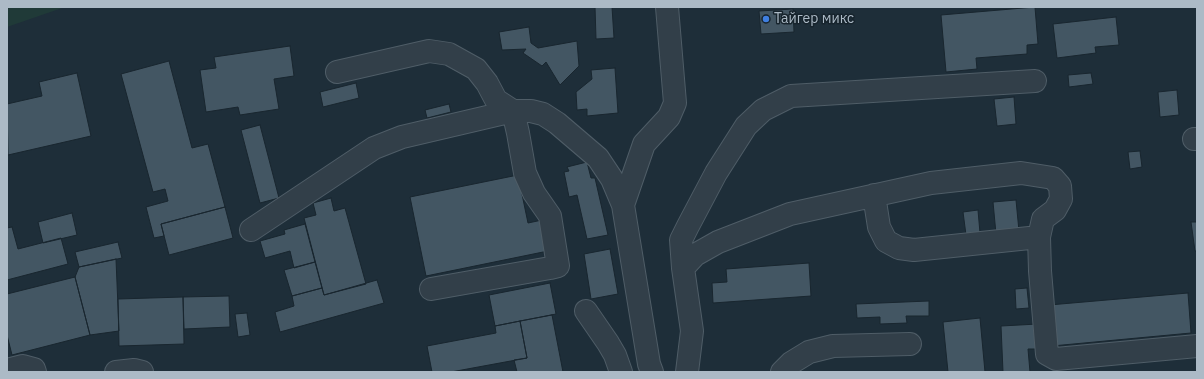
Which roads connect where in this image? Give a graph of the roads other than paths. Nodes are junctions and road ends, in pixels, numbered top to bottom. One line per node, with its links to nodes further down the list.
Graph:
1 (667, 7): 6 (lane)
2 (337, 72): 4 (lane)
3 (1035, 81): 9 (lane)
4 (513, 111): 6 (lane); 7 (lane); 10 (lane)
5 (874, 195): 8 (lane); 8 (lane); 9 (lane)
6 (624, 205): 19 (lane)
7 (251, 230)
8 (1039, 237): 13 (lane)
9 (683, 268): 20 (lane)
10 (431, 289)
11 (586, 311): 18 (lane)
12 (910, 344): 21 (lane)
13 (1197, 346)
14 (7, 370): 15 (lane)
15 (35, 372)
16 (116, 372): 17 (lane)
17 (142, 372)
18 (621, 372)
19 (652, 372)
20 (687, 372)
21 (782, 372)

